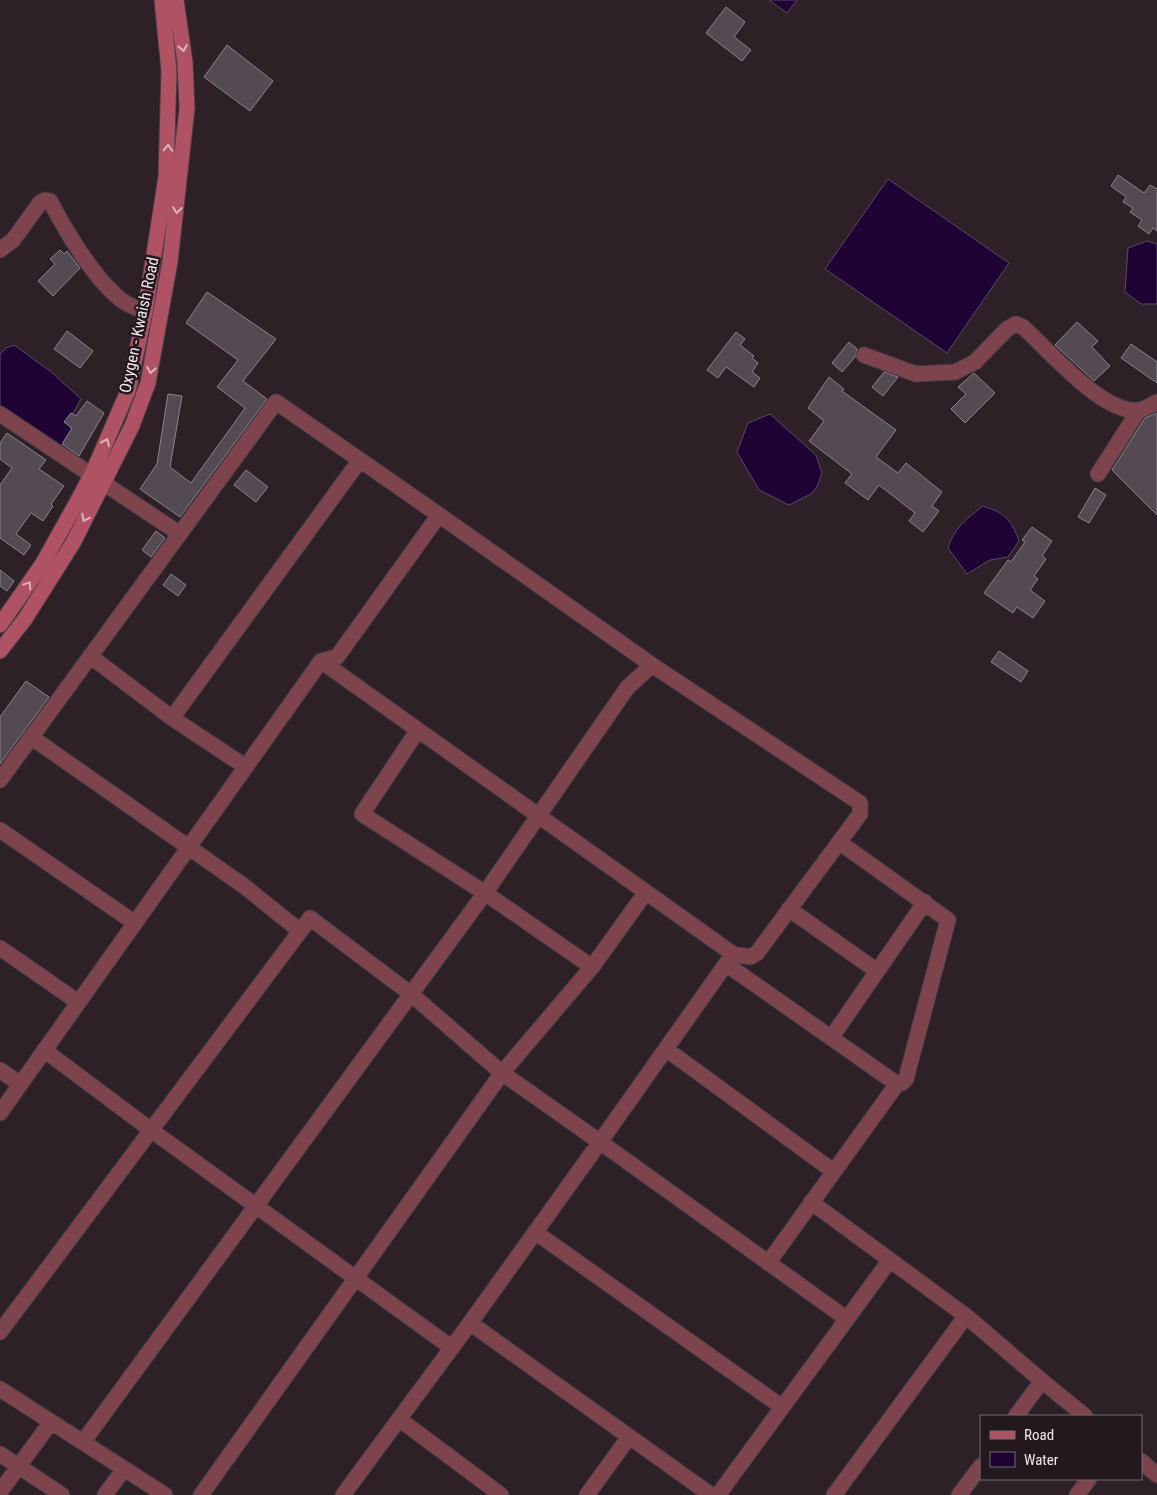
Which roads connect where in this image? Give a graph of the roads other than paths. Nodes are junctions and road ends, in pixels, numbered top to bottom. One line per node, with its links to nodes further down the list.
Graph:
1 (162, 0): 4 (main road, Oxygen - Kwaish Road, one-way to 1)
2 (176, 0): 11 (main road, Oxygen - Kwaish Road, one-way to 11)
3 (0, 250): 4 (street)
4 (145, 312): 11 (main road, Oxygen - Kwaish Road, one-way to 4)
5 (864, 355): 7 (street)
6 (1157, 402): 7 (street)
7 (1139, 410): 10 (street)
8 (0, 414): 11 (street)
9 (360, 460): 12 (street); 13 (street); 19 (street)
10 (1098, 474)
11 (98, 478): 13 (street); 14 (main road, Oxygen - Kwaish Road, one-way to 11); 15 (main road, Oxygen - Kwaish Road, one-way to 15)
12 (439, 515): 17 (street); 18 (street)
13 (180, 534): 16 (street)
14 (0, 624)
15 (0, 652)
16 (90, 656): 19 (street); 21 (street)
17 (321, 661): 20 (street); 22 (street)
18 (652, 665): 24 (street); 26 (street)
19 (172, 718): 22 (street)
20 (418, 730): 24 (street); 29 (street)
21 (31, 737): 23 (street); 27 (street)
22 (246, 767): 27 (street)
23 (0, 780)
24 (539, 817): 28 (street); 29 (street)
25 (0, 830): 32 (street)
26 (839, 842): 30 (street); 31 (street)
27 (189, 847): 32 (street); 33 (street)
28 (646, 892): 35 (street); 36 (street)
29 (485, 893): 36 (street); 38 (street)
30 (925, 902): 37 (street); 46 (street)
31 (789, 909): 35 (street); 37 (street)
32 (135, 923): 39 (street)
33 (300, 931): 38 (street); 48 (street)
34 (0, 948): 39 (street)
35 (730, 959): 40 (street); 41 (street)
36 (592, 967): 44 (street)
37 (877, 971): 40 (street)
38 (411, 994): 44 (street); 52 (street)
39 (78, 1002): 42 (street)
40 (831, 1038): 46 (street)
41 (666, 1049): 49 (street); 50 (street)
42 (44, 1050): 45 (street); 48 (street)
43 (0, 1070): 45 (street)
44 (502, 1073): 49 (street); 56 (street)
45 (20, 1084): 47 (street)
46 (897, 1084): 50 (street)
47 (0, 1113)
48 (151, 1130): 52 (street); 60 (street)
49 (600, 1142): 53 (street); 55 (street)
50 (833, 1171): 51 (street)
51 (811, 1202): 54 (street); 55 (street)
52 (256, 1206): 56 (street); 70 (street)
53 (535, 1232): 59 (street); 64 (street)
54 (890, 1260): 57 (street); 58 (street)
55 (768, 1262): 58 (street)
56 (355, 1279): 61 (street); 82 (street)
57 (966, 1316): 62 (street); 88 (street)
58 (847, 1319): 64 (street)
59 (470, 1323): 61 (street); 69 (street)
60 (0, 1332)
61 (452, 1348): 67 (street)
62 (1042, 1381): 65 (street); 66 (street)
63 (0, 1389): 68 (street)
64 (782, 1407): 87 (street)
65 (1017, 1415)
66 (1084, 1415)
67 (399, 1419): 83 (street); 84 (street)
68 (52, 1422): 70 (street); 73 (street)
69 (629, 1437): 85 (street); 86 (street)
70 (83, 1442): 75 (street)
71 (0, 1454): 73 (street)
72 (1142, 1462): 76 (street)
73 (19, 1466): 78 (street); 79 (street)
74 (980, 1467): 89 (street)
75 (124, 1469): 80 (street); 81 (street)
76 (1157, 1474)
77 (1088, 1480): 90 (street)
78 (0, 1492)
79 (62, 1495)
80 (105, 1495)
81 (164, 1495)
82 (201, 1495)
83 (343, 1495)
84 (502, 1495)
85 (587, 1495)
86 (711, 1495)
87 (718, 1495)
88 (834, 1495)
89 (960, 1495)
90 (1077, 1495)

